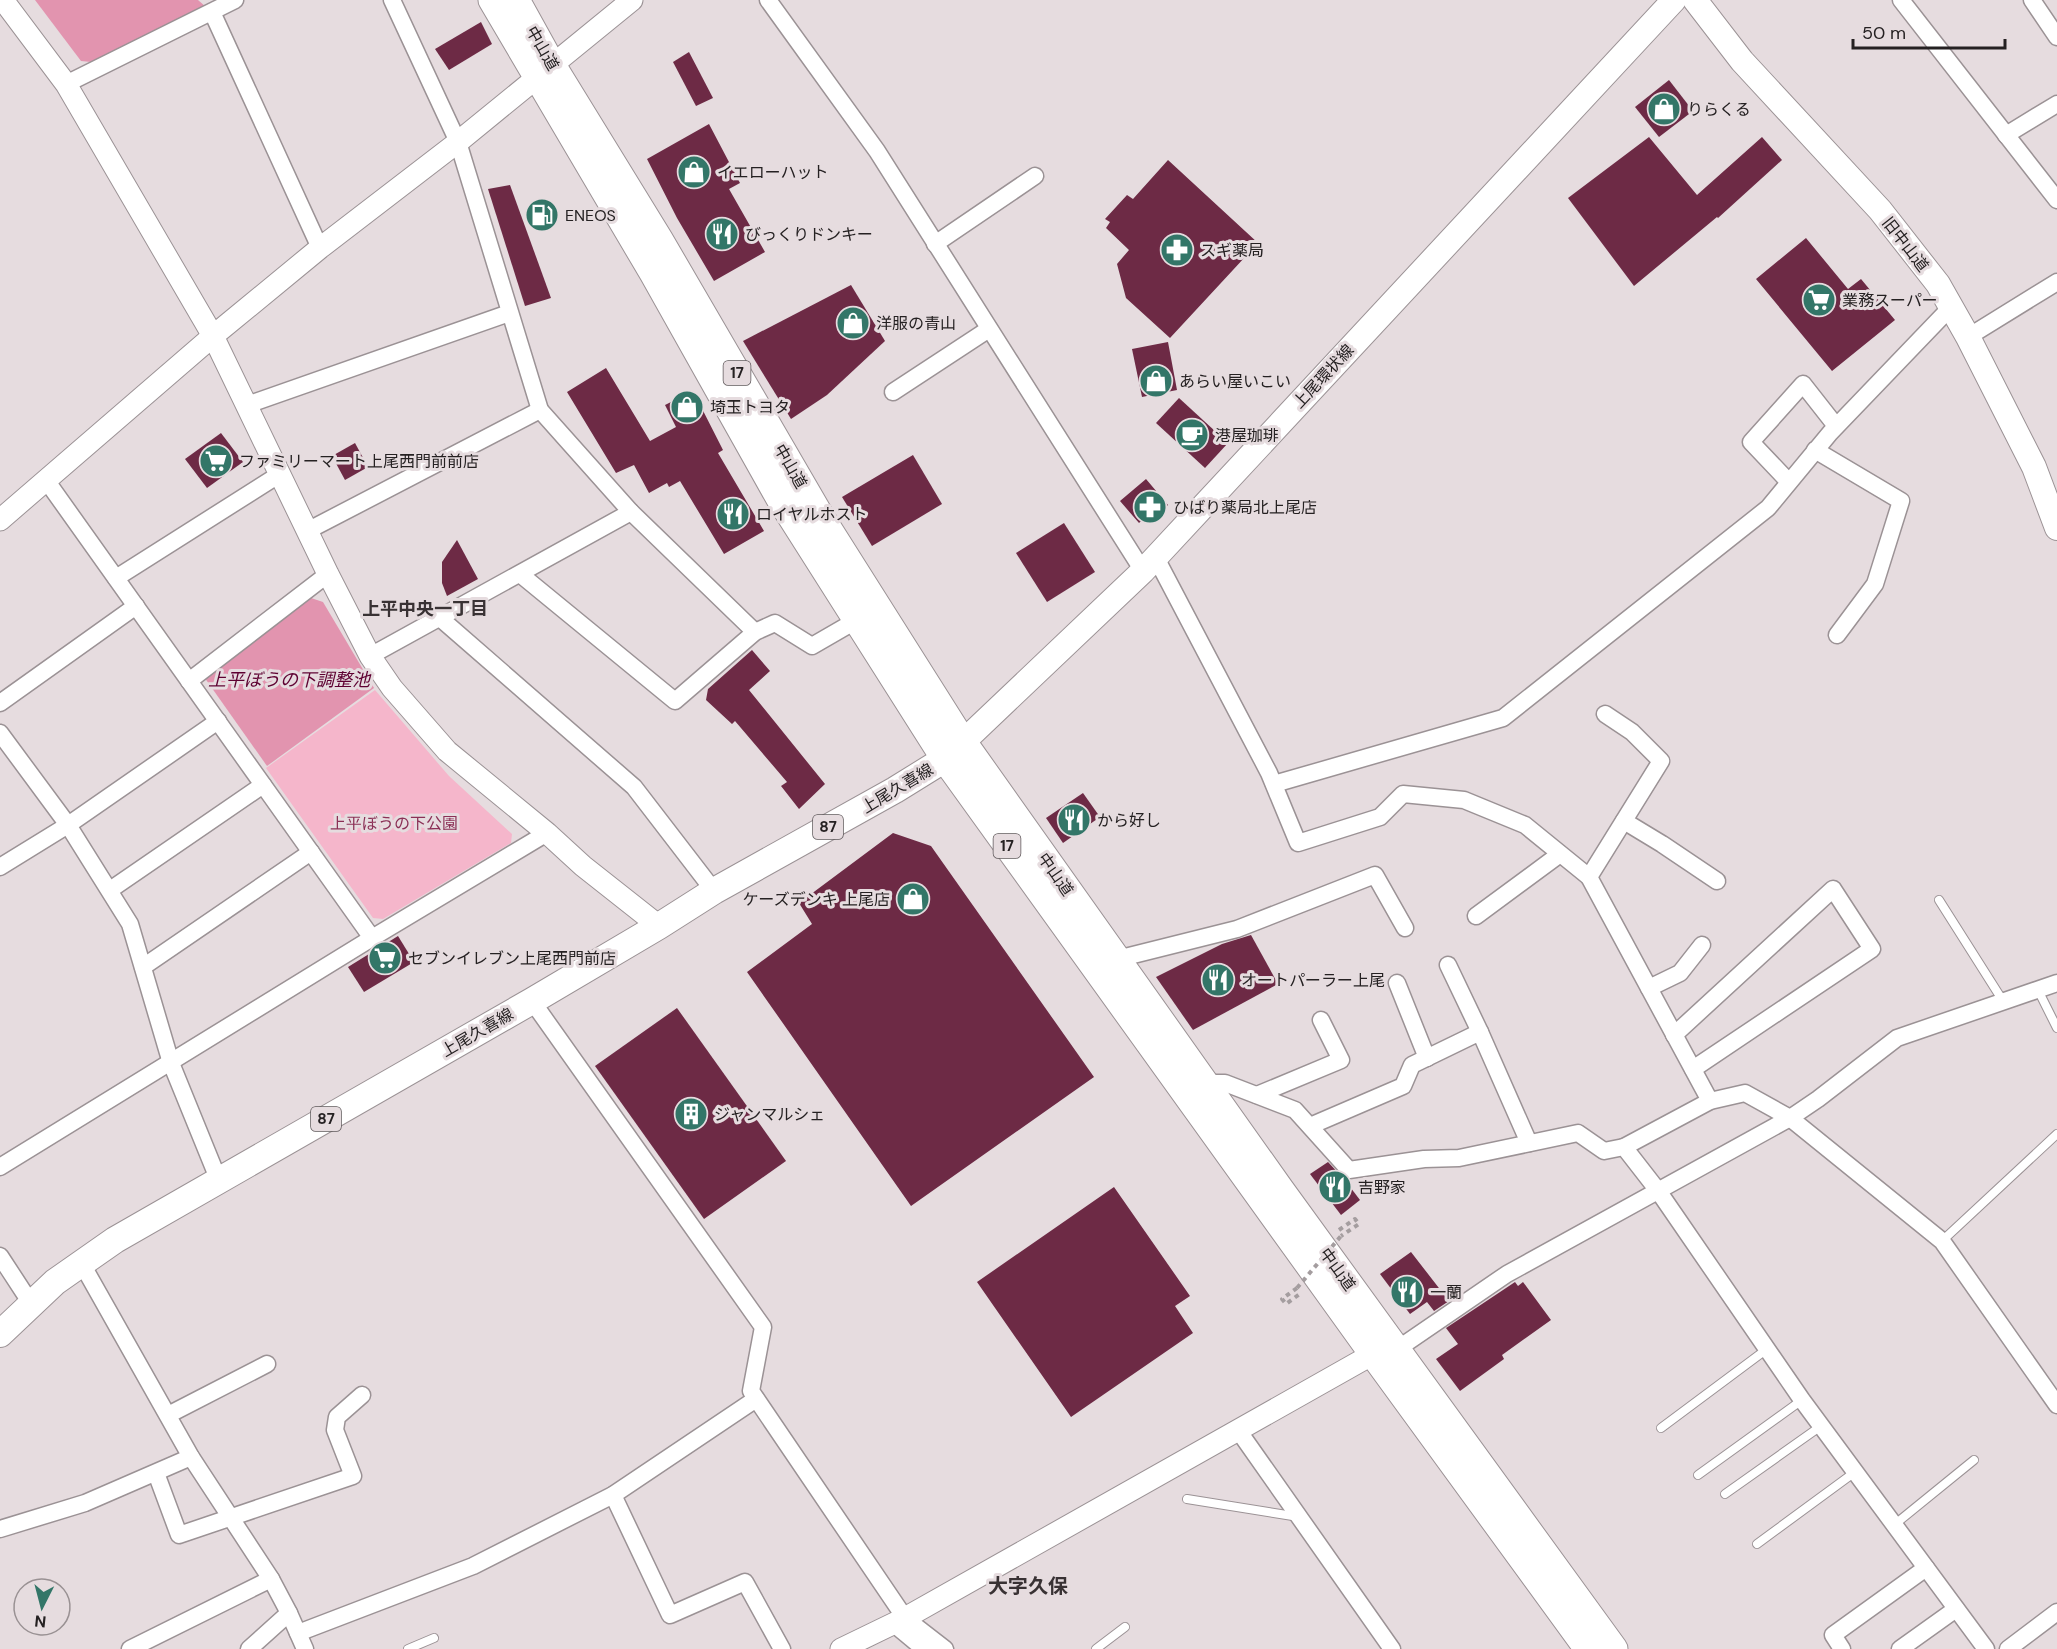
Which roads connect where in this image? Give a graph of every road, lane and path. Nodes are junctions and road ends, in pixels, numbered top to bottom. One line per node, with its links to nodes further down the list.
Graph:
1 (3, 0): 15 (street)
2 (235, 0): 12 (street)
3 (392, 0): 18 (street)
4 (492, 0): 14 (highway, 中山道 / 17)
5 (516, 0): 14 (highway, 中山道 / 17)
6 (632, 0): 14 (street)
7 (768, 0): 21 (street)
8 (1674, 0): 41 (main road, 上尾環状線)
9 (1695, 0): 24 (main road, 旧中山道)
10 (1900, 0): 17 (street)
11 (2032, 0): 13 (street)
12 (212, 12): 15 (street); 22 (street)
13 (2057, 37)
14 (545, 72): 18 (street); 47 (highway, 中山道 / 17); 56 (highway, 中山道 / 17)
15 (66, 84): 27 (street)
16 (2057, 104): 17 (street)
17 (2006, 135): 20 (street)
18 (458, 142): 22 (street); 25 (street)
19 (1035, 176): 21 (street)
20 (2057, 200)
21 (935, 244): 26 (street)
22 (320, 248): 27 (street)
23 (2057, 282): 28 (street)
24 (1951, 307): 28 (main road, 旧中山道); 32 (street)
25 (509, 313): 30 (street); 31 (street)
26 (989, 329): 29 (street); 41 (street)
27 (213, 336): 30 (street); 35 (street)
28 (1968, 337): 39 (main road, 旧中山道)
29 (893, 392)
30 (247, 405): 34 (street)
31 (540, 410): 37 (street); 40 (street)
32 (1836, 426): 33 (street); 36 (street)
33 (1815, 450): 36 (street); 49 (street)
34 (280, 474): 40 (street); 44 (street)
35 (46, 480): 38 (street); 44 (street)
36 (1789, 482): 57 (street)
37 (631, 512): 43 (street); 48 (street)
38 (0, 520)
39 (2056, 522)
40 (307, 531): 42 (street)
41 (1149, 563): 56 (main road, 上尾環状線); 57 (street)
42 (328, 574): 50 (street); 51 (street)
43 (520, 574): 46 (street); 48 (street)
44 (116, 578): 45 (street)
45 (136, 606): 51 (street); 52 (street)
46 (440, 618): 50 (street); 68 (street)
47 (857, 620): 48 (street); 56 (highway, 中山道 / 17)
48 (755, 632)
49 (1837, 635)
50 (370, 656): 61 (street)
51 (189, 681): 54 (street)
52 (0, 703)
53 (1605, 714): 59 (street)
54 (218, 721): 58 (street); 60 (street)
55 (0, 733): 60 (street)
56 (954, 751): 68 (main road, 上尾久喜線 / 87); 75 (highway, 中山道 / 17); 110 (highway, 中山道 / 17)
57 (1274, 784): 63 (street)
58 (263, 785): 62 (street); 67 (street)
59 (1624, 821): 65 (street); 66 (street)
60 (68, 825): 64 (street); 67 (street)
61 (547, 833): 71 (street); 73 (street)
62 (311, 852): 73 (street); 77 (street)
63 (1560, 854): 65 (street); 70 (street)
64 (0, 867)
65 (1589, 877): 80 (street)
66 (1717, 881)
67 (111, 890): 77 (street)
68 (714, 891): 71 (main road, 上尾久喜線 / 87)
69 (1939, 900): 83 (lane)
70 (1476, 916)
71 (662, 924): 82 (main road, 上尾久喜線 / 87)
72 (1405, 928): 75 (street)
73 (372, 938): 89 (street)
74 (1702, 945): 80 (street)
75 (1116, 959): 91 (highway, 中山道 / 17)
76 (1448, 965): 86 (street)
77 (143, 967): 89 (street)
78 (1397, 983): 88 (street)
79 (2057, 983): 81 (street)
80 (1649, 987): 87 (street)
81 (2038, 990): 83 (street); 85 (lane)
82 (532, 1001): 100 (main road, 上尾久喜線 / 87); 113 (street)
83 (2003, 1001): 94 (street)
84 (1321, 1020): 92 (street)
85 (2057, 1028)
86 (1480, 1032): 88 (street); 97 (street)
87 (1674, 1035): 90 (street); 90 (street)
88 (1427, 1058): 95 (street)
89 (171, 1063): 99 (street); 100 (street)
90 (1693, 1069): 93 (street)
91 (1204, 1083): 92 (street); 110 (highway, 中山道 / 17)
92 (1257, 1095): 95 (street)
93 (1710, 1101): 94 (street); 98 (street)
94 (1790, 1118): 101 (street); 103 (street)
95 (1310, 1126): 97 (street)
96 (2057, 1134): 103 (lane)
97 (1529, 1143): 98 (street)
98 (1624, 1147): 101 (street)
99 (0, 1167)
100 (219, 1181): 105 (main road, 上尾久喜線 / 87)
101 (1659, 1192): 109 (street); 110 (street)
102 (1340, 1230): 106 (path, bridge)
103 (1942, 1241): 115 (street)
104 (0, 1256): 107 (street)
105 (82, 1264): 107 (main road, 上尾久喜線 / 87); 116 (street)
106 (1302, 1292)
107 (32, 1305): 108 (main road, 上尾久喜線 / 87)
108 (0, 1334)
109 (1767, 1349): 114 (street); 118 (lane)
110 (1384, 1352): 119 (street); 152 (highway, 中山道 / 17); 153 (highway, 中山道 / 17)
111 (267, 1364): 116 (street)
112 (362, 1395): 128 (street)
113 (756, 1399): 126 (street); 138 (street)
114 (1802, 1400): 117 (street); 124 (lane)
115 (2057, 1404)
116 (168, 1415): 120 (street)
117 (1821, 1426): 122 (street); 125 (lane)
118 (1661, 1428)
119 (1238, 1430): 129 (street); 138 (street)
120 (191, 1457): 123 (street); 128 (street)
121 (1974, 1460): 130 (lane)
122 (1855, 1472): 130 (street); 132 (lane)
123 (156, 1473): 128 (street); 131 (street)
124 (1698, 1475)
125 (1725, 1494)
126 (613, 1495): 140 (street); 146 (street)
127 (1187, 1499): 129 (lane)
128 (230, 1517): 134 (street)
129 (1299, 1517): 151 (street)
130 (1894, 1525): 133 (street)
131 (0, 1529)
132 (1757, 1544)
133 (1926, 1568): 135 (street); 154 (street)
134 (271, 1580): 137 (street); 142 (street)
135 (1956, 1608): 155 (street); 156 (street)
136 (2057, 1612): 157 (street)
137 (289, 1613): 140 (street); 143 (street)
138 (900, 1621): 147 (street); 148 (street); 149 (street)
139 (1125, 1627): 150 (lane)
140 (298, 1633): 144 (street)
141 (434, 1638): 145 (lane)
142 (130, 1649)
143 (249, 1649)
144 (305, 1649)
145 (408, 1649)
146 (782, 1649)
147 (841, 1649)
148 (924, 1649)
149 (945, 1649)
150 (1096, 1649)
151 (1392, 1649)
152 (1588, 1649)
153 (1614, 1649)
154 (1842, 1649)
155 (1900, 1649)
156 (1986, 1649)
157 (2008, 1649)

